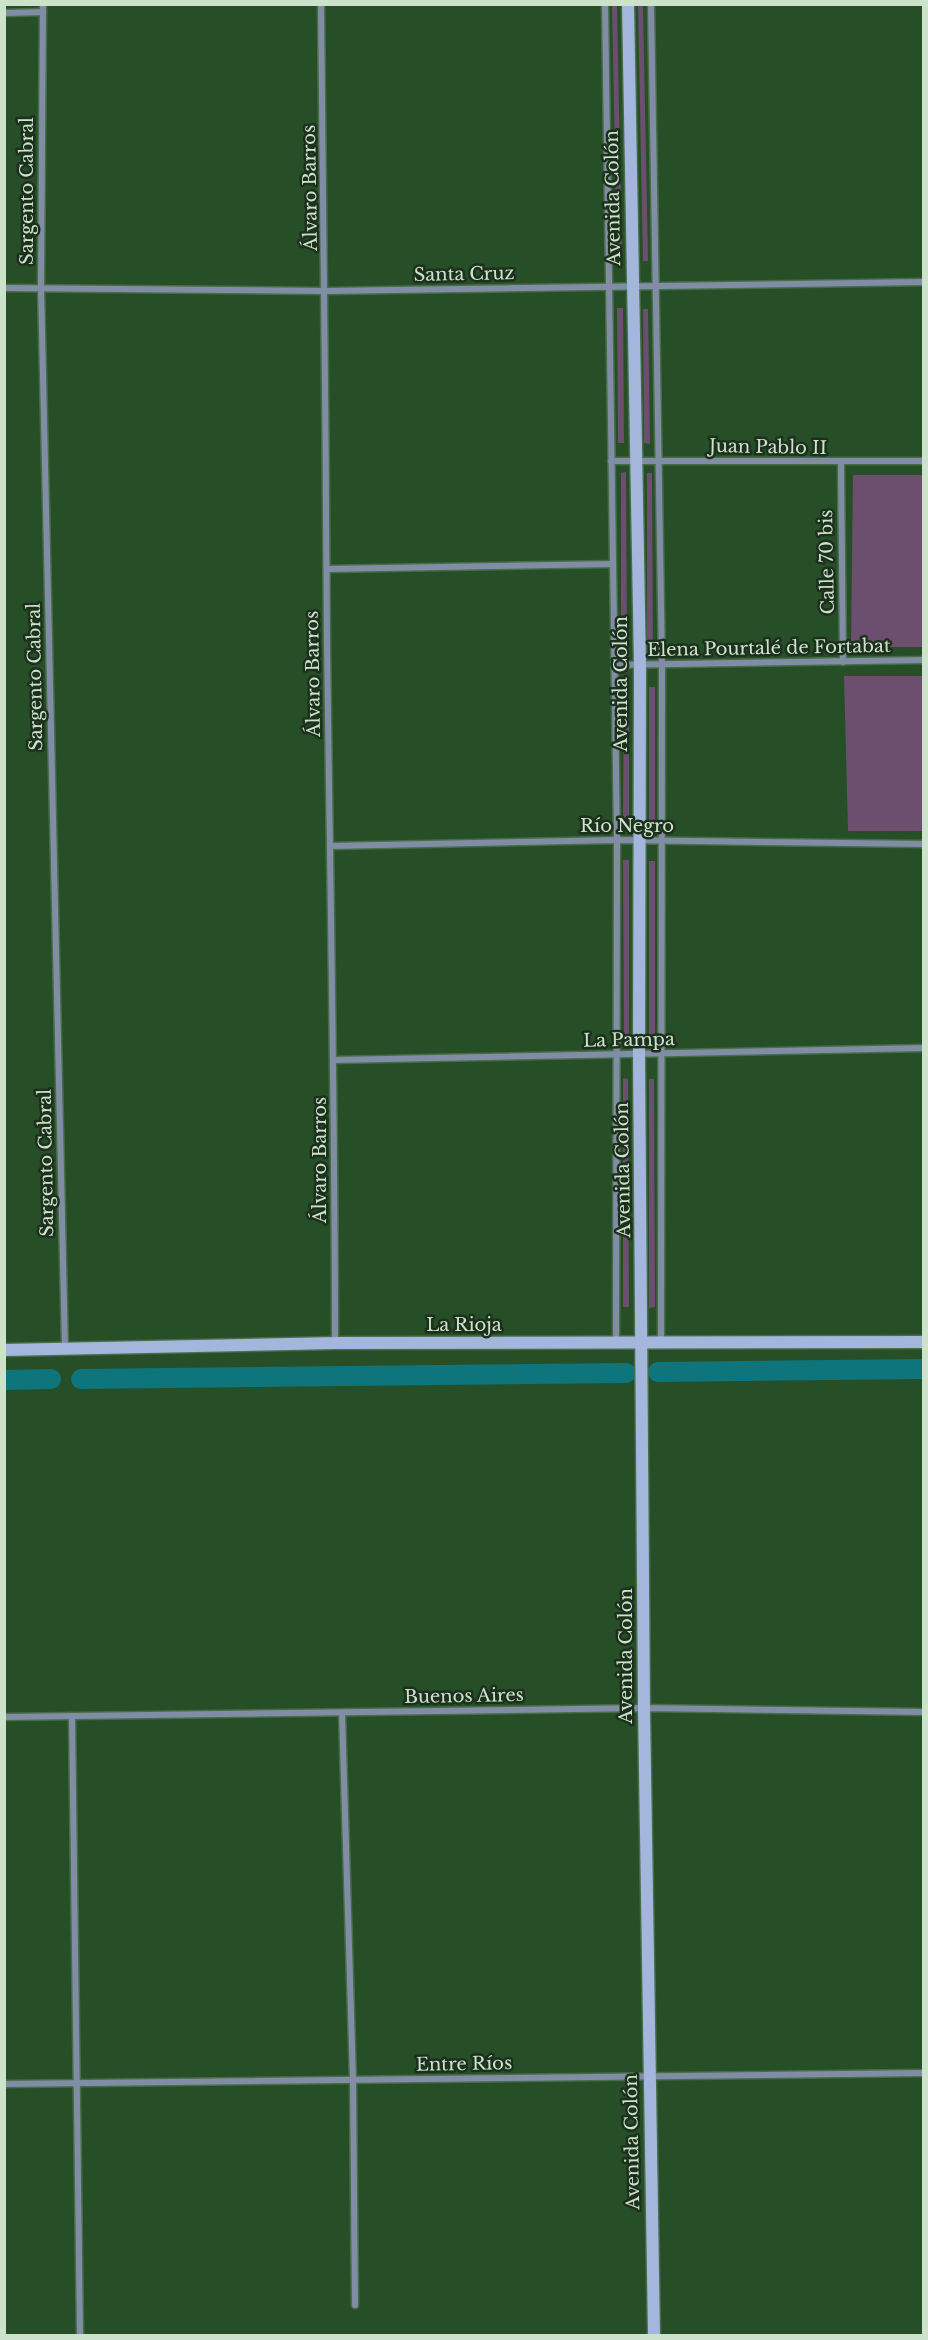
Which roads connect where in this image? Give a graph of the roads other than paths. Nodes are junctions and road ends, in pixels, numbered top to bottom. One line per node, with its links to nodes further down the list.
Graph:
1 (321, 4): 13 (street, Álvaro Barros)
2 (605, 4): 11 (street, Avenida Colón)
3 (628, 4): 8 (main road, Avenida Colón)
4 (651, 4): 9 (street, Avenida Colón)
5 (43, 8): 6 (street); 10 (street, Sargento Cabral)
6 (4, 13)
7 (924, 282): 9 (street, Santa Cruz)
8 (632, 286): 9 (street, Santa Cruz); 11 (street, Santa Cruz); 17 (main road, Avenida Colón)
9 (656, 286): 15 (street, Avenida Colón)
10 (41, 287): 12 (street, Santa Cruz); 13 (street, Santa Cruz); 41 (street, Sargento Cabral)
11 (608, 287): 13 (street, Santa Cruz); 14 (street, Avenida Colón)
12 (4, 288)
13 (327, 291): 20 (street, Álvaro Barros)
14 (611, 461): 17 (street, Juan Pablo II); 19 (street, Avenida Colón)
15 (658, 461): 17 (street, Juan Pablo II); 18 (street, Juan Pablo II); 24 (street, Avenida Colón)
16 (924, 461): 18 (street, Juan Pablo II)
17 (635, 462): 25 (main road, Avenida Colón)
18 (841, 463): 22 (street, Calle 70 bis)
19 (613, 564): 20 (street); 23 (street, Avenida Colón)
20 (327, 569): 30 (street, Álvaro Barros)
21 (924, 660): 22 (street, Elena Pourtalé de Fortabat)
22 (843, 662): 24 (street, Elena Pourtalé de Fortabat)
23 (615, 665): 25 (street, Elena Pourtalé de Fortabat); 26 (street, Avenida Colón)
24 (662, 665): 25 (street, Elena Pourtalé de Fortabat); 28 (street, Avenida Colón)
25 (640, 666): 27 (main road, Avenida Colón)
26 (617, 840): 27 (street, Río Negro); 30 (street, Río Negro); 32 (street, Avenida Colón)
27 (639, 841): 28 (street, Río Negro); 34 (main road, Avenida Colón)
28 (660, 841): 29 (street, Río Negro); 33 (street, Avenida Colón)
29 (924, 844)
30 (330, 846): 35 (street, Álvaro Barros)
31 (924, 1048): 33 (street, La Pampa)
32 (617, 1055): 34 (street, La Pampa); 35 (street, La Pampa); 36 (street, Avenida Colón)
33 (661, 1055): 34 (street, La Pampa); 38 (street, Avenida Colón)
34 (639, 1056): 37 (main road, Avenida Colón)
35 (334, 1060): 40 (street, Álvaro Barros)
36 (616, 1342): 37 (main road, La Rioja); 40 (main road, La Rioja)
37 (642, 1342): 38 (main road, La Rioja); 43 (main road, Avenida Colón)
38 (661, 1342): 39 (main road, La Rioja)
39 (924, 1342)
40 (335, 1343): 41 (main road, La Rioja)
41 (65, 1349): 42 (main road, La Rioja)
42 (4, 1350)
43 (644, 1708): 44 (street, Buenos Aires); 45 (street, Buenos Aires); 49 (main road, Avenida Colón)
44 (924, 1712)
45 (342, 1713): 46 (street, Buenos Aires); 50 (street)
46 (72, 1716): 47 (street, Buenos Aires); 51 (street)
47 (4, 1717)
48 (924, 2073): 49 (street, Entre Ríos)
49 (649, 2077): 50 (street, Entre Ríos); 55 (main road, Avenida Colón)
50 (353, 2080): 51 (street, Entre Ríos); 53 (street)
51 (78, 2083): 52 (street, Entre Ríos); 54 (street)
52 (4, 2084)
53 (356, 2304)
54 (80, 2336)
55 (654, 2336)

